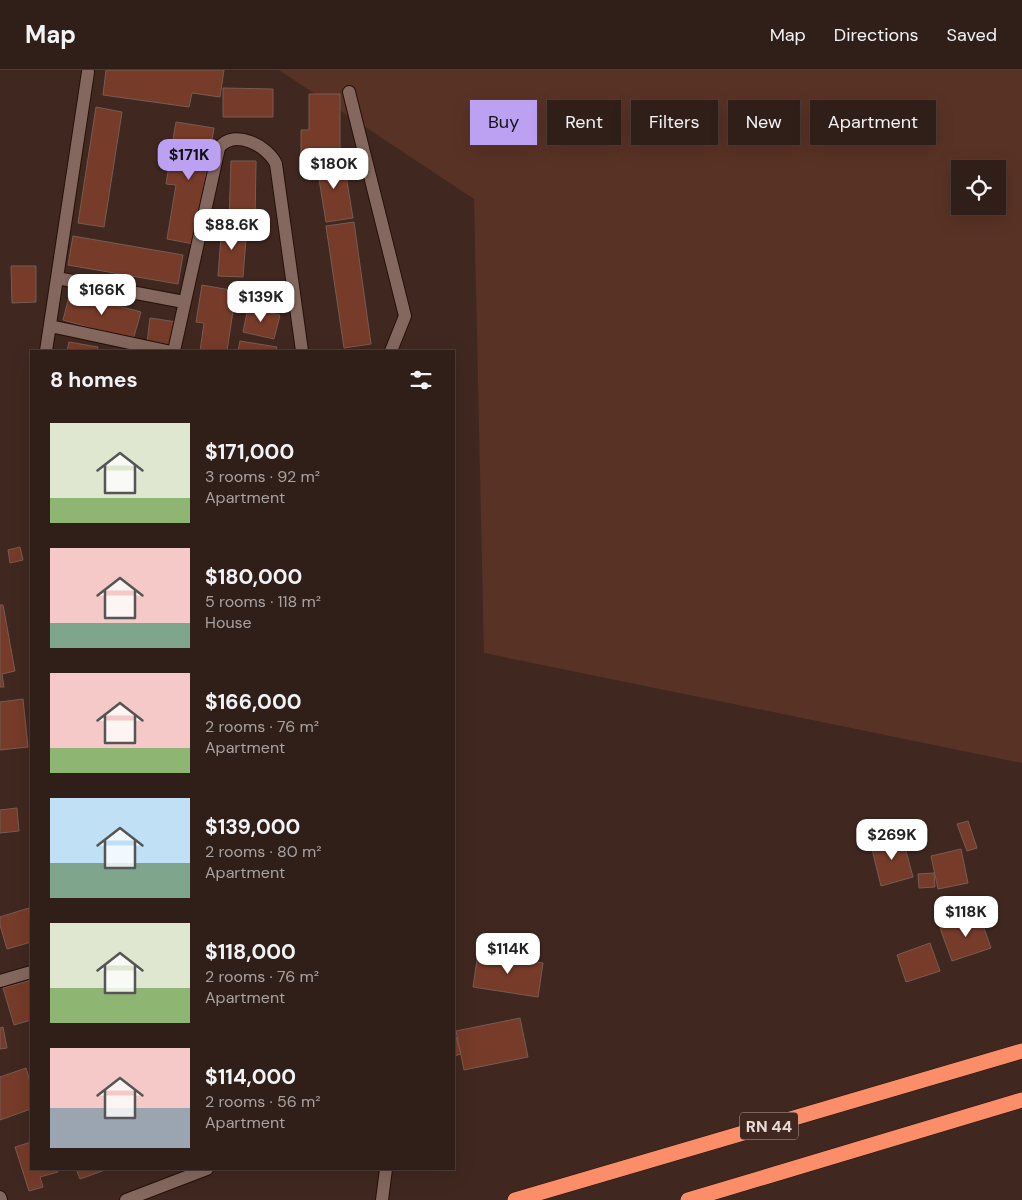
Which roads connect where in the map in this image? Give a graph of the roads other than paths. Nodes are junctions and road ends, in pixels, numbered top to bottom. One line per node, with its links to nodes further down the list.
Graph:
1 (88, 72): 3 (street)
2 (349, 92): 11 (street)
3 (57, 278): 4 (street); 5 (street)
4 (184, 302): 9 (street); 10 (street)
5 (50, 326): 6 (street); 7 (street)
6 (117, 346): 8 (street)
7 (46, 350)
8 (157, 350)
9 (174, 350)
10 (302, 350)
11 (391, 350)
12 (30, 972): 13 (street)
13 (0, 981)
14 (1022, 1051): 21 (highway, RN 44)
15 (1022, 1100): 22 (highway)
16 (201, 1170): 18 (street)
17 (386, 1170): 20 (street)
18 (179, 1174): 19 (street)
19 (126, 1200)
20 (382, 1200)
21 (515, 1200)
22 (688, 1200)

